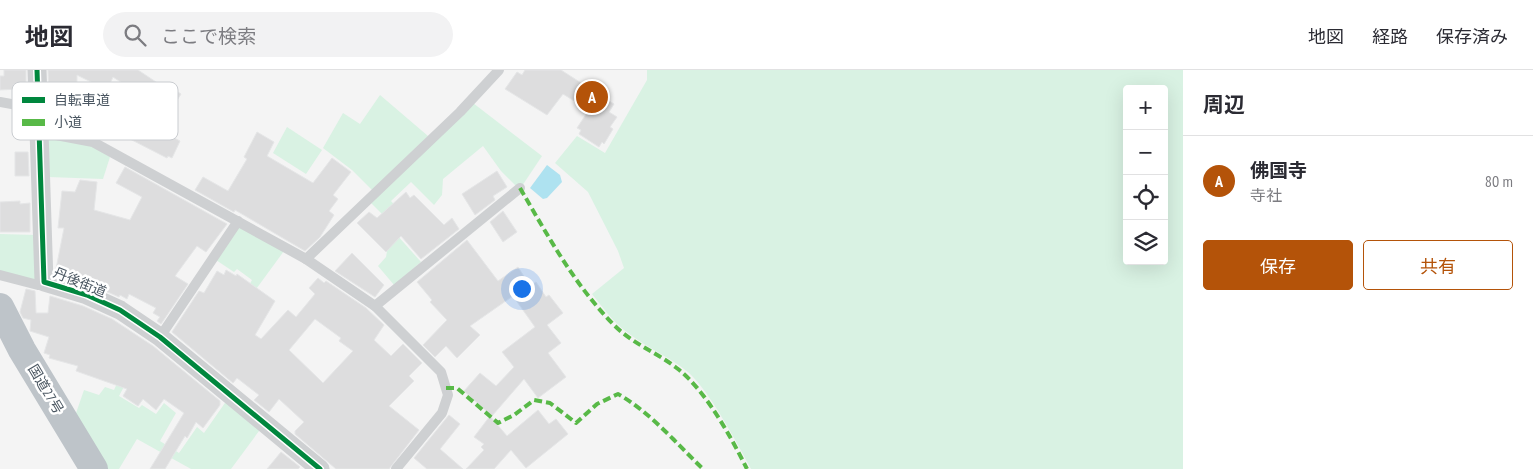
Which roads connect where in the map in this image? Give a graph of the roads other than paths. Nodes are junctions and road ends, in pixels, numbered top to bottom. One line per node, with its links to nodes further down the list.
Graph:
1 (499, 70): 6 (lane)
2 (40, 140): 8 (street, 丹後街道)
3 (82, 140): 5 (lane)
4 (520, 188): 9 (lane)
5 (238, 221): 6 (lane); 11 (lane)
6 (306, 259): 9 (lane)
7 (0, 275): 8 (lane)
8 (44, 282): 11 (street, 丹後街道)
9 (375, 306): 14 (lane)
10 (0, 307): 12 (highway, 国道27号)
11 (160, 337): 13 (street, 丹後街道)
12 (94, 469)
13 (320, 469)
14 (396, 469)

